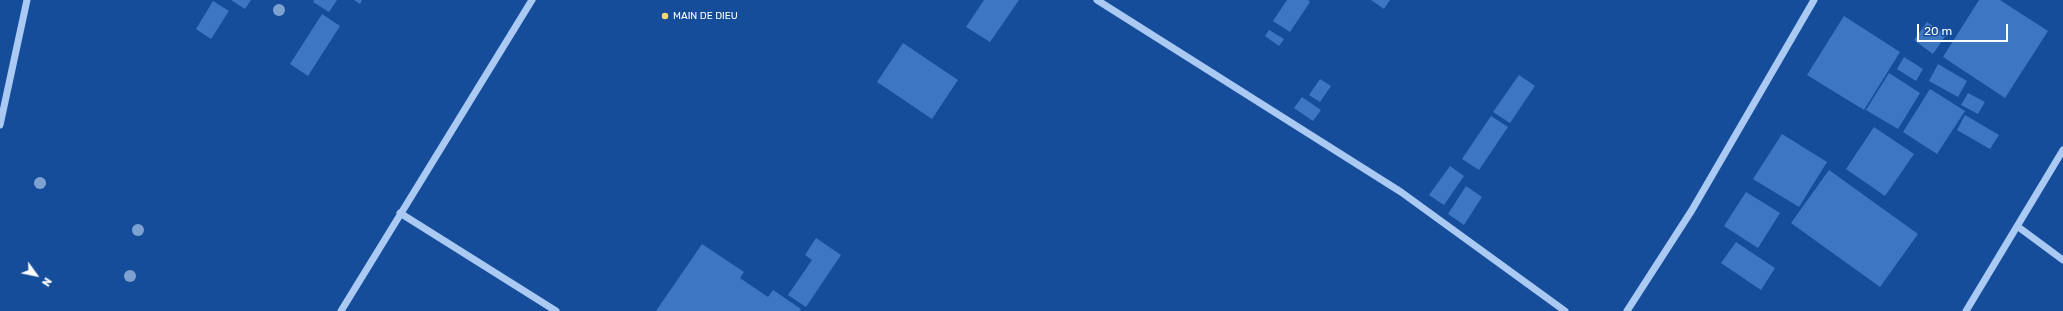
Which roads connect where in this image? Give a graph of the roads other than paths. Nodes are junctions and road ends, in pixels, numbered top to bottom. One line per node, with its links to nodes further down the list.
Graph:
1 (27, 0): 5 (street)
2 (532, 0): 7 (street)
3 (1097, 0): 12 (street)
4 (1814, 0): 13 (street)
5 (0, 125)
6 (2063, 150): 8 (street)
7 (400, 213): 10 (street); 11 (street)
8 (2017, 226): 9 (street); 14 (street)
9 (2063, 260)
10 (341, 311)
11 (556, 311)
12 (1565, 311)
13 (1627, 311)
14 (1966, 311)

